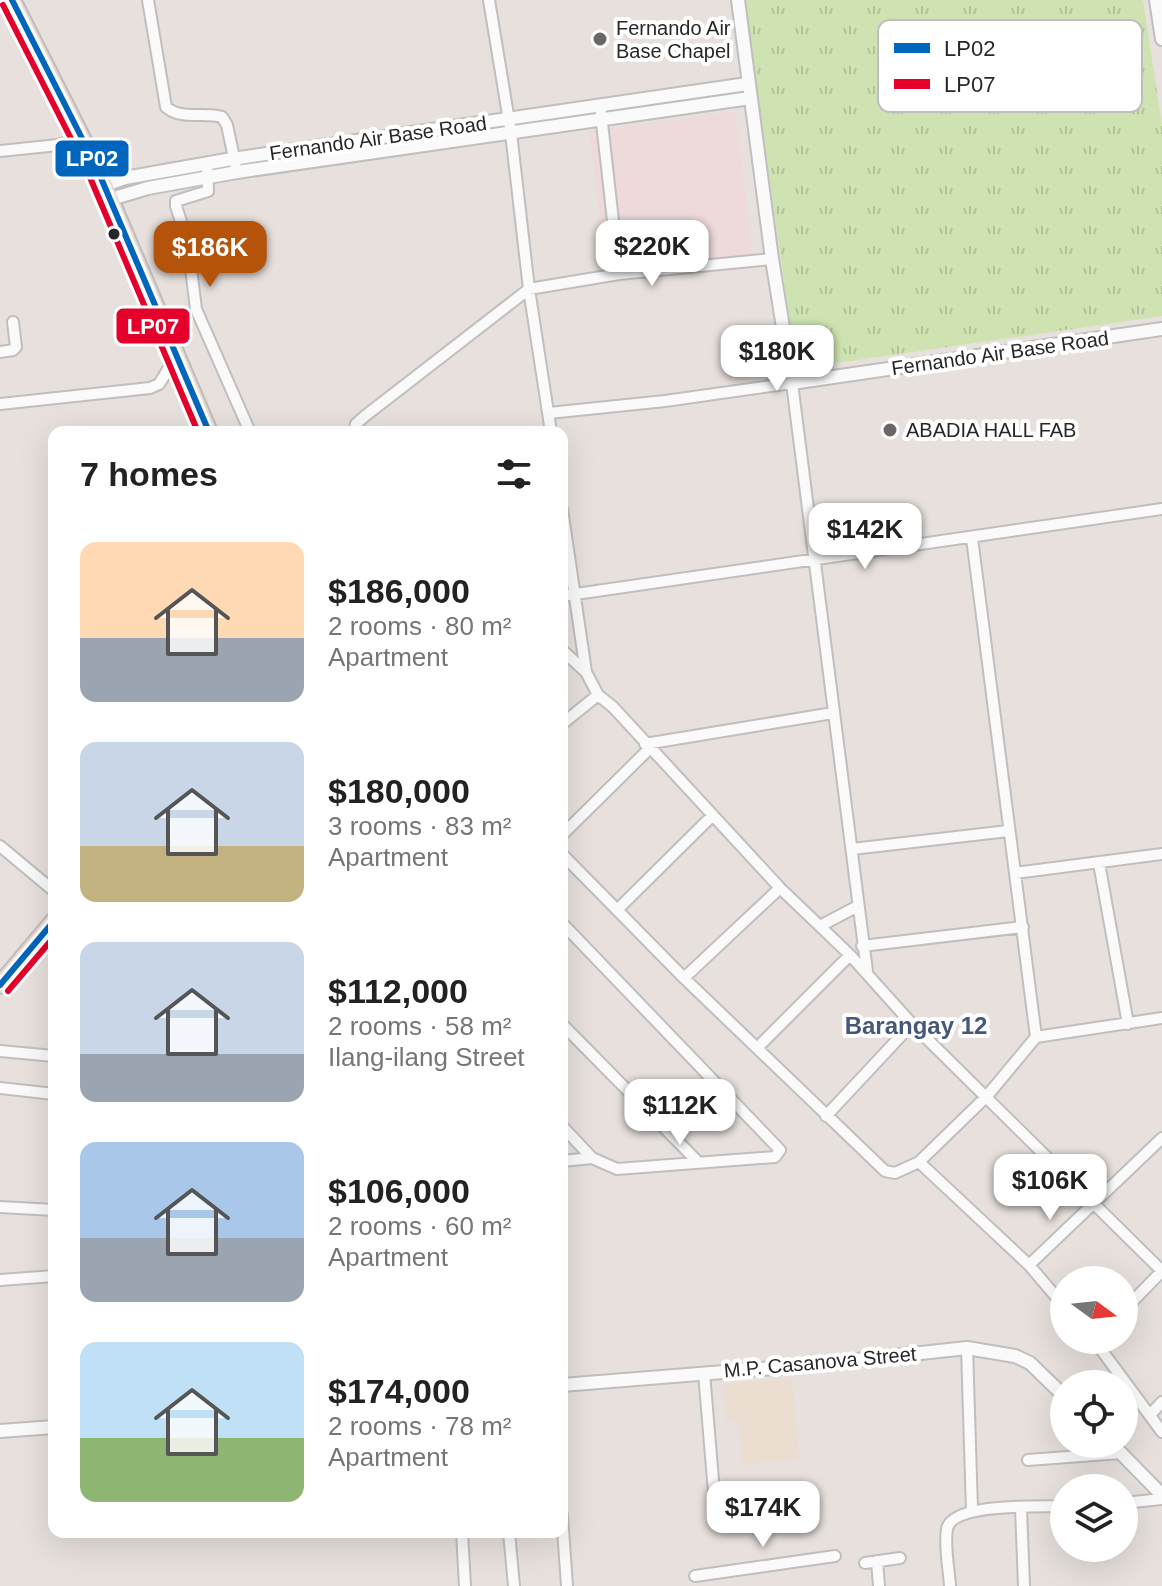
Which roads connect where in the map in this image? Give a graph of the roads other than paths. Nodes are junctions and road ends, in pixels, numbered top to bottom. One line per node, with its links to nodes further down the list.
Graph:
1 (12, 0): 15 (highway)
2 (148, 0): 21 (street)
3 (489, 0): 12 (street)
4 (738, 0): 7 (street)
5 (1156, 0): 6 (street)
6 (1162, 39)
7 (747, 84): 8 (street, Fernando Air Base Road); 9 (street)
8 (702, 91): 10 (street, Fernando Air Base Road); 11 (street)
9 (750, 98): 11 (street, Fernando Air Base Road); 26 (street)
10 (600, 105): 12 (street, Fernando Air Base Road); 13 (street)
11 (704, 105): 13 (street, Fernando Air Base Road)
12 (508, 118): 14 (street); 16 (street, Fernando Air Base Road)
13 (602, 119): 14 (street, Fernando Air Base Road); 27 (street)
14 (511, 133): 19 (street, Fernando Air Base Road); 28 (street)
15 (81, 138): 18 (street); 25 (highway)
16 (362, 140): 17 (street, Fernando Air Base Road); 19 (street)
17 (341, 143): 20 (street); 21 (street, Fernando Air Base Road)
18 (0, 151)
19 (363, 154): 20 (street, Fernando Air Base Road)
20 (341, 157): 23 (street, Fernando Air Base Road)
21 (232, 159): 22 (street, Fernando Air Base Road); 23 (street)
22 (208, 170): 23 (street, Fernando Air Base Road); 24 (street, Fernando Air Base Road); 37 (street)
23 (237, 172)
24 (179, 178): 25 (street, Fernando Air Base Road); 25 (street, Fernando Air Base Road)
25 (108, 192): 32 (highway)
26 (772, 259): 27 (street); 33 (street)
27 (619, 274): 28 (street)
28 (529, 289): 35 (street); 38 (street)
29 (13, 322): 31 (street)
30 (1162, 329): 33 (street, Fernando Air Base Road)
31 (0, 352)
32 (177, 355): 34 (street); 36 (highway)
33 (792, 383): 35 (street); 43 (street)
34 (0, 404)
35 (549, 413): 39 (street)
36 (207, 426)
37 (247, 426)
38 (356, 426)
39 (550, 426)
40 (1162, 509): 41 (street)
41 (972, 538): 43 (street); 54 (street)
42 (568, 552): 44 (street)
43 (814, 562): 44 (street); 49 (street)
44 (574, 594): 45 (street); 47 (street)
45 (568, 595)
46 (568, 656): 47 (street)
47 (586, 672): 48 (street)
48 (598, 695): 50 (street); 51 (street)
49 (833, 713): 51 (street); 56 (street)
50 (568, 719)
51 (647, 747): 52 (street); 53 (street)
52 (713, 815): 62 (street); 64 (street)
53 (568, 829)
54 (1008, 831): 56 (street); 60 (street)
55 (0, 846): 61 (street)
56 (852, 849): 63 (street)
57 (1162, 854): 59 (street)
58 (568, 860): 64 (street)
59 (1099, 863): 60 (street); 76 (street)
60 (1015, 873): 66 (street)
61 (48, 886)
62 (780, 888): 65 (street); 72 (street)
63 (858, 906): 65 (street); 69 (street)
64 (618, 909): 72 (street)
65 (820, 926): 70 (street)
66 (1023, 927): 69 (street); 78 (street)
67 (48, 928): 73 (highway)
68 (568, 929): 91 (street)
69 (862, 946): 71 (street)
70 (850, 955): 71 (street); 79 (street)
71 (867, 973): 75 (street)
72 (684, 978): 79 (street)
73 (0, 985)
74 (1162, 1018): 76 (street)
75 (912, 1024): 84 (street); 85 (street)
76 (1128, 1024): 78 (street)
77 (568, 1030): 91 (street)
78 (1036, 1037): 84 (street)
79 (757, 1048): 85 (street)
80 (0, 1051): 81 (street)
81 (48, 1055)
82 (0, 1088): 83 (street)
83 (48, 1093)
84 (987, 1096): 90 (street); 92 (street)
85 (826, 1116): 90 (street)
86 (568, 1132): 88 (street)
87 (1162, 1138): 92 (street)
88 (592, 1158): 89 (street); 91 (street)
89 (568, 1160)
90 (919, 1162): 95 (street)
91 (699, 1163)
92 (1095, 1203): 95 (street); 96 (street)
93 (0, 1207): 94 (street)
94 (48, 1210)
95 (1029, 1265): 99 (street)
96 (1162, 1271): 100 (street)
97 (48, 1276): 98 (street)
98 (0, 1280)
99 (1050, 1290)
100 (1138, 1296)
101 (967, 1348): 103 (street, M.P. Casanova Street); 104 (street, M.P. Casanova Street); 119 (street)
102 (1104, 1354): 107 (street)
103 (704, 1373): 105 (street, M.P. Casanova Street); 114 (street)
104 (1050, 1382)
105 (568, 1384)
106 (1162, 1402): 107 (street)
107 (1150, 1415): 110 (street)
108 (48, 1427): 109 (street)
109 (0, 1431)
110 (1162, 1432)
111 (1050, 1457): 113 (street)
112 (1125, 1458): 115 (street)
113 (1028, 1460)
114 (714, 1492)
115 (1162, 1497): 116 (street)
116 (1138, 1501)
117 (1050, 1507): 118 (street)
118 (1021, 1508): 119 (street); 133 (street)
119 (972, 1510): 132 (street)
120 (462, 1538): 128 (street)
121 (510, 1538): 129 (street)
122 (564, 1538): 130 (street)
123 (835, 1556): 127 (street)
124 (900, 1558): 125 (street)
125 (877, 1561): 126 (street); 131 (street)
126 (865, 1563)
127 (695, 1576)
128 (465, 1586)
129 (514, 1586)
130 (567, 1586)
131 (879, 1586)
132 (950, 1586)
133 (1024, 1586)

